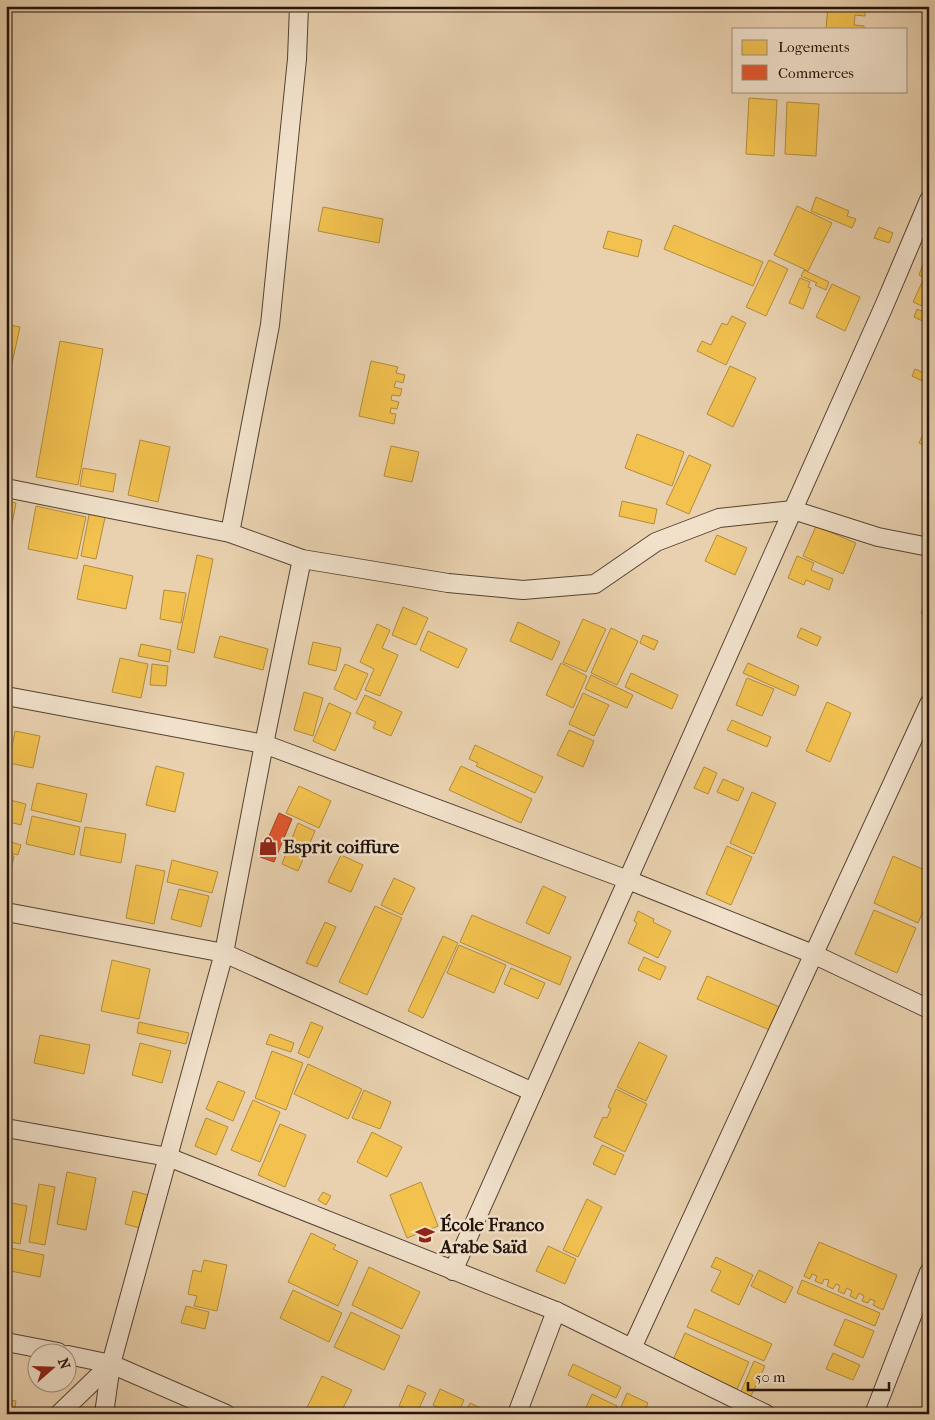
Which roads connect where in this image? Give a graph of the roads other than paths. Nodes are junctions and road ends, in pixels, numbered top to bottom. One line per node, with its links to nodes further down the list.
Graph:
1 (299, 6): 5 (street)
2 (929, 200): 4 (street)
3 (6, 488): 5 (street)
4 (793, 510): 6 (street); 7 (street); 11 (street)
5 (230, 533): 7 (street)
6 (929, 547)
7 (302, 559): 10 (street)
8 (6, 696): 10 (street)
9 (929, 704): 14 (street)
10 (264, 744): 11 (street); 13 (street)
11 (628, 880): 14 (street); 16 (street)
12 (6, 912): 13 (street)
13 (224, 953): 16 (street); 18 (street)
14 (813, 954): 15 (street); 24 (street)
15 (929, 1009)
16 (533, 1092): 19 (street)
17 (6, 1128): 18 (street)
18 (168, 1157): 19 (street); 26 (street)
19 (453, 1271): 21 (street)
20 (929, 1272): 32 (street)
21 (556, 1311): 24 (street); 30 (street)
22 (6, 1342): 23 (street)
23 (28, 1346)
24 (632, 1348): 31 (street)
25 (78, 1357): 26 (street)
26 (111, 1364): 27 (street); 28 (street); 29 (street)
27 (59, 1414)
28 (104, 1414)
29 (226, 1414)
30 (517, 1414)
31 (766, 1414)
32 (874, 1414)

